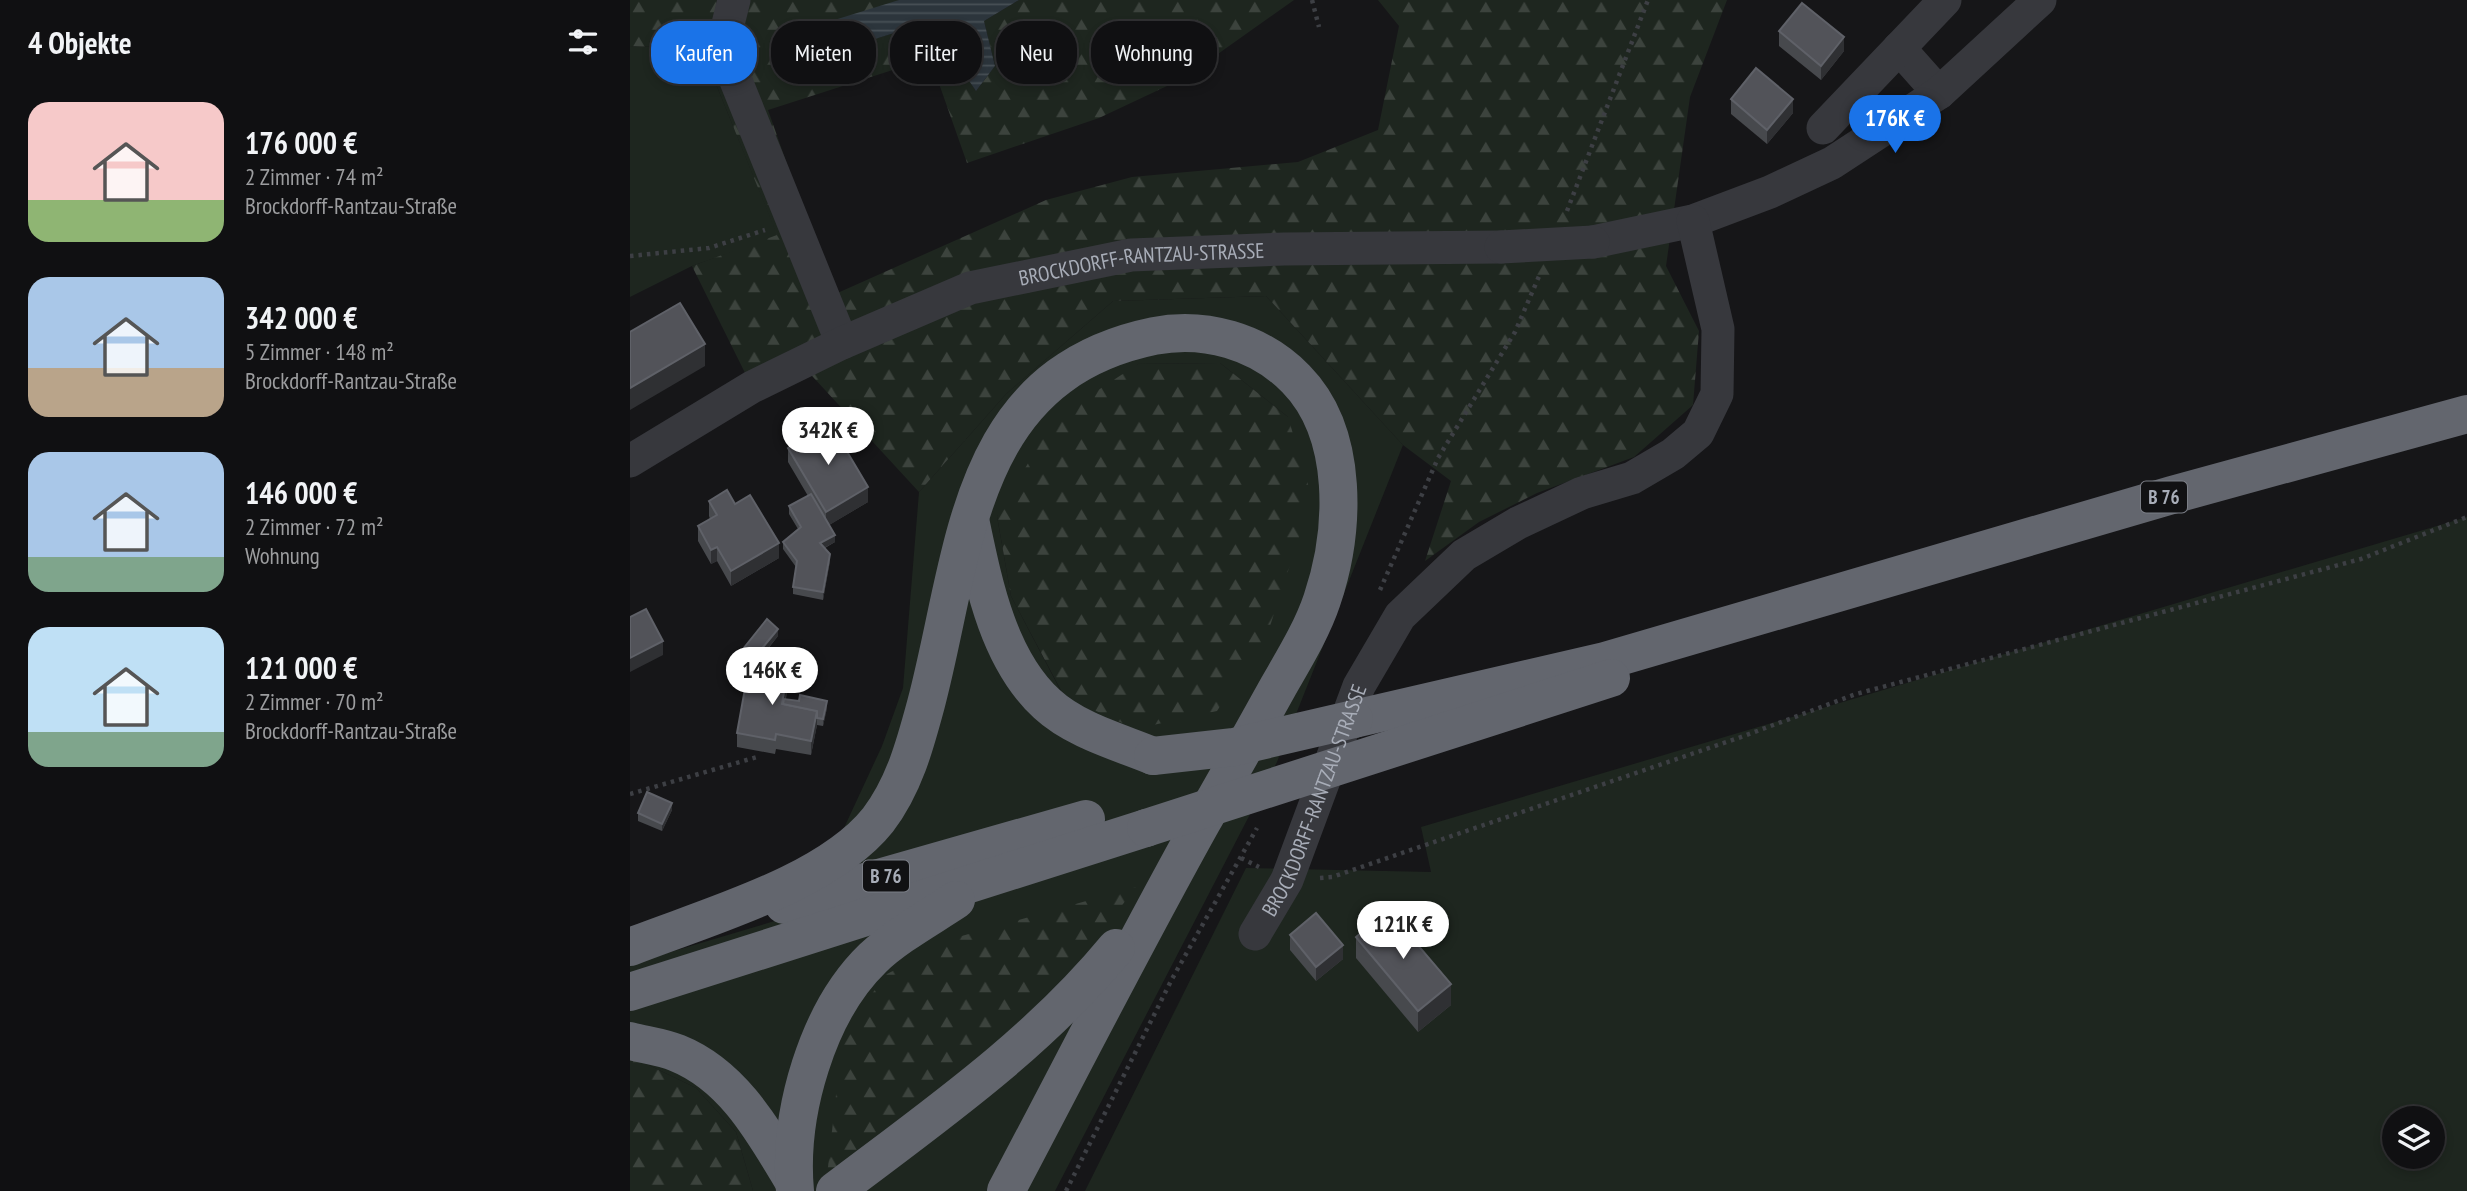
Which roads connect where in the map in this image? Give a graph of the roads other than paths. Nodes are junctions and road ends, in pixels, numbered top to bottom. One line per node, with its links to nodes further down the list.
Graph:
1 (734, 0): 8 (street)
2 (1945, 0): 4 (street)
3 (2040, 0): 5 (street, BROCKDORFF-RANTZAU-STRASSE)
4 (1899, 48): 5 (street); 6 (street)
5 (1940, 93): 7 (street, BROCKDORFF-RANTZAU-STRASSE)
6 (1823, 128)
7 (1693, 221): 8 (street, BROCKDORFF-RANTZAU-STRASSE, bridge); 17 (street, BROCKDORFF-RANTZAU-STRASSE)
8 (842, 343): 11 (street, BROCKDORFF-RANTZAU-STRASSE)
9 (2467, 414): 13 (highway, B 76)
10 (2467, 427): 13 (highway, B 76)
11 (630, 460)
12 (969, 515): 13 (highway, bridge); 16 (highway); 18 (highway)
13 (1608, 670): 14 (highway, B 76, bridge)
14 (1144, 816): 15 (highway, B 76); 18 (highway, B 76)
15 (993, 875): 19 (highway, B 76); 21 (highway)
16 (1164, 890): 22 (highway); 23 (highway)
17 (1255, 934)
18 (630, 948)
19 (630, 992)
20 (630, 1041): 21 (highway)
21 (794, 1187)
22 (835, 1191)
23 (1006, 1191)

